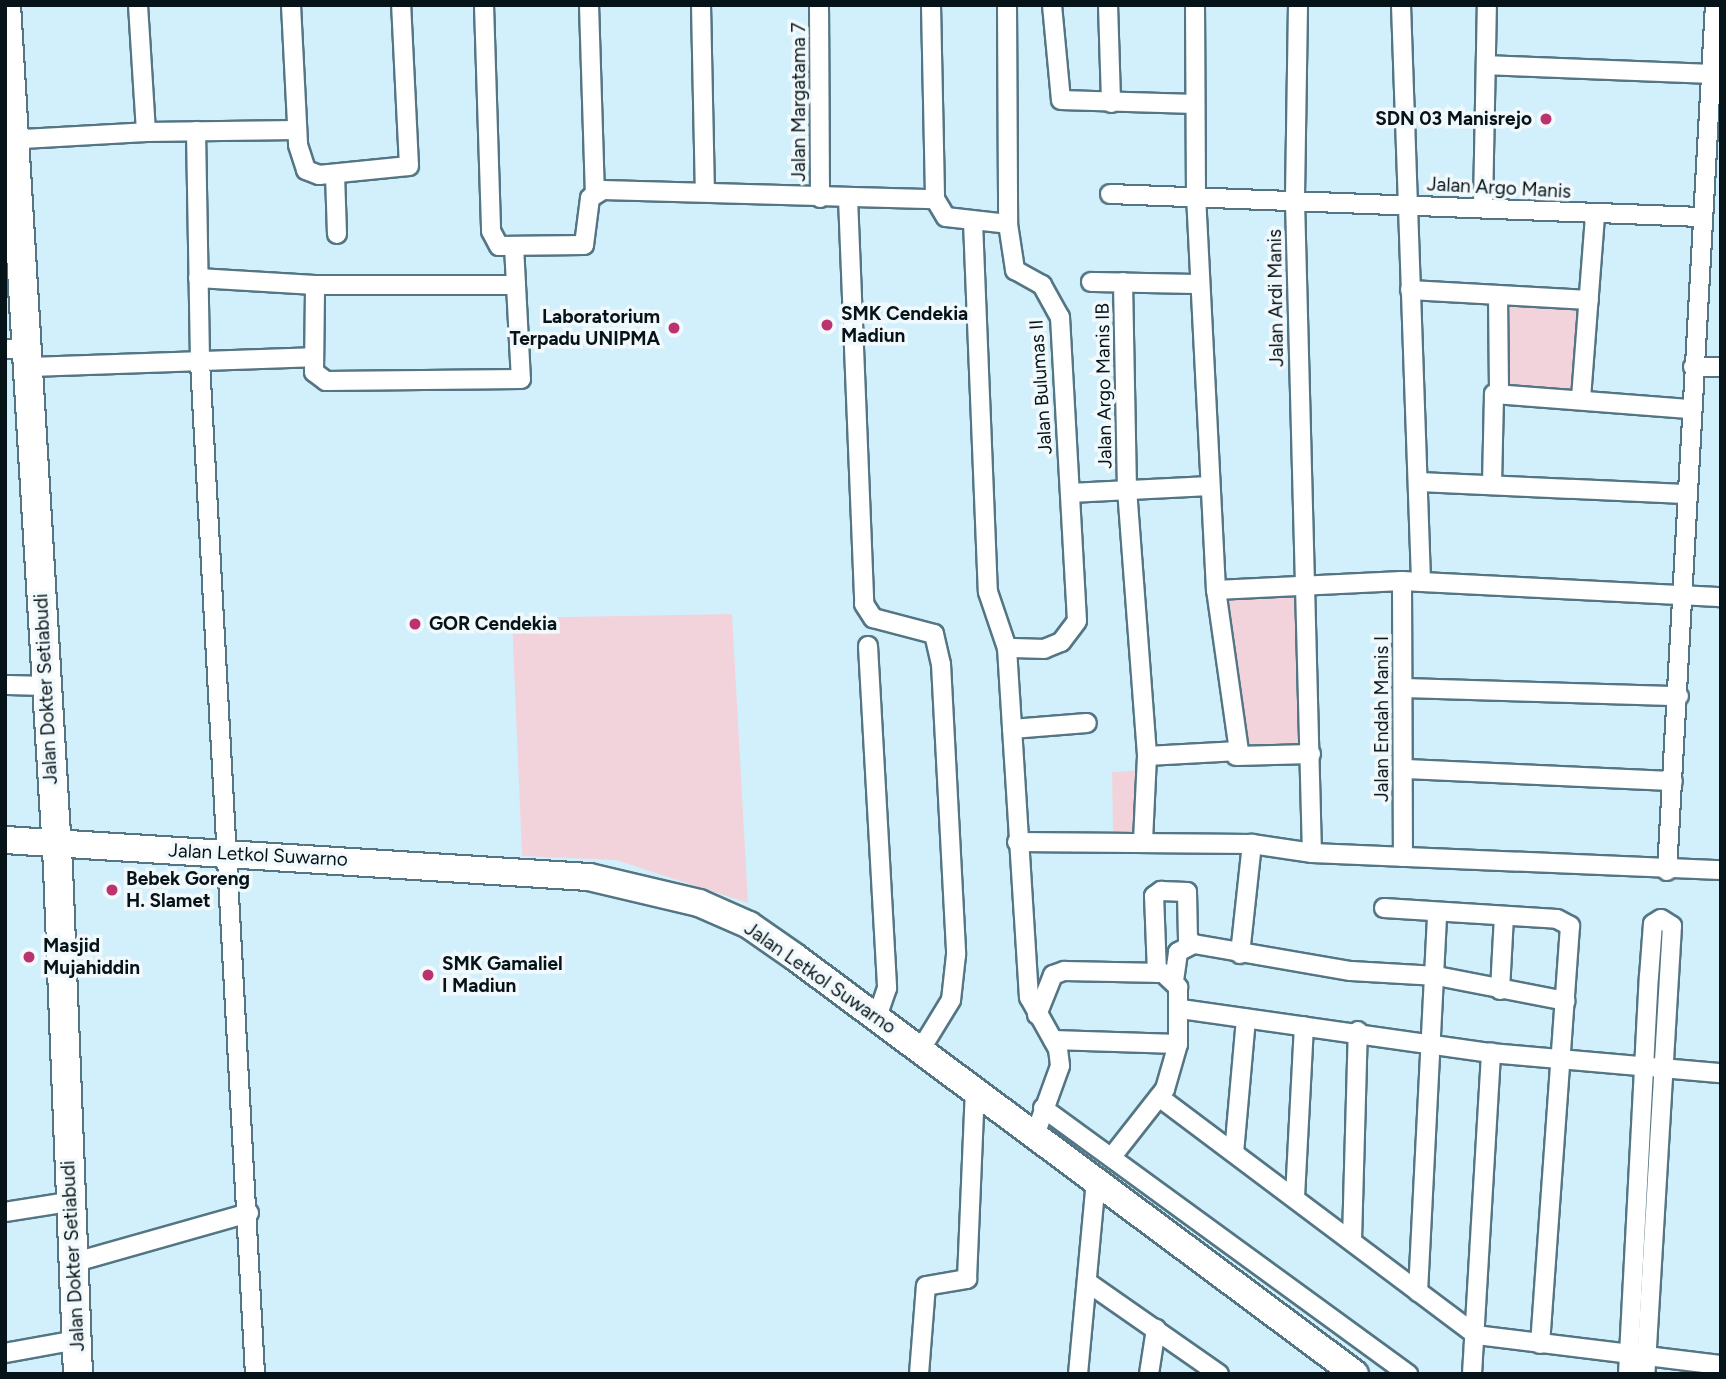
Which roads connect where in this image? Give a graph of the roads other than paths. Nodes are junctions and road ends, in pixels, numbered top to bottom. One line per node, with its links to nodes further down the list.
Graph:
1 (6, 5): 26 (main road, Jalan Dokter Setiabudi)
2 (138, 5): 25 (street)
3 (291, 5): 23 (street)
4 (401, 5): 27 (street)
5 (484, 5): 43 (street)
6 (589, 5): 29 (street)
7 (701, 5): 28 (street)
8 (819, 5): 32 (street, Jalan Margatama 7)
9 (932, 5): 34 (street)
10 (1007, 5): 41 (street, Jalan Bulumas II)
11 (1052, 5): 21 (street)
12 (1117, 5): 18 (street)
13 (1195, 5): 22 (street)
14 (1298, 5): 35 (street, Jalan Ardi Manis)
15 (1401, 5): 36 (street)
16 (1487, 5): 19 (street)
17 (1714, 5): 20 (street)
18 (1108, 6): 21 (street)
19 (1486, 65): 20 (street); 37 (street)
20 (1713, 85): 39 (street)
21 (1111, 103): 22 (street)
22 (1195, 104): 31 (street)
23 (297, 130): 24 (street); 27 (street)
24 (195, 131): 25 (street); 44 (street)
25 (146, 132): 26 (street)
26 (9, 151): 53 (main road, Jalan Dokter Setiabudi)
27 (335, 174): 42 (street)
28 (705, 190): 29 (street); 32 (street)
29 (595, 191): 43 (street)
30 (1110, 194): 31 (street, Jalan Argo Manis)
31 (1196, 195): 35 (street, Jalan Argo Manis); 47 (street)
32 (820, 198): 33 (street)
33 (848, 198): 34 (street); 115 (street)
34 (935, 199): 40 (street)
35 (1295, 201): 36 (street, Jalan Argo Manis); 70 (street, Jalan Ardi Manis)
36 (1407, 204): 37 (street, Jalan Argo Manis); 50 (street)
37 (1483, 207): 38 (street, Jalan Argo Manis)
38 (1595, 215): 39 (street, Jalan Argo Manis); 52 (street)
39 (1702, 216): 56 (street)
40 (973, 222): 41 (street); 74 (street)
41 (1008, 224): 65 (street, Jalan Bulumas II)
42 (337, 234)
43 (514, 246): 49 (street)
44 (198, 278): 48 (street); 55 (street)
45 (1091, 282): 46 (street)
46 (1123, 282): 47 (street); 64 (street, Jalan Argo Manis IB)
47 (1200, 284): 63 (street)
48 (315, 285): 49 (street); 54 (street)
49 (516, 285): 54 (street)
50 (1410, 290): 51 (street); 61 (street)
51 (1498, 295): 52 (street); 58 (street)
52 (1588, 300): 59 (street)
53 (22, 355): 55 (street); 76 (main road, Jalan Dokter Setiabudi)
54 (312, 357): 55 (street)
55 (200, 362): 91 (street)
56 (1693, 367): 57 (street); 60 (street)
57 (1721, 368)
58 (1499, 392): 59 (street); 62 (street)
59 (1581, 398): 60 (street)
60 (1689, 409): 66 (street)
61 (1419, 482): 62 (street); 68 (street)
62 (1492, 484): 66 (street)
63 (1210, 486): 64 (street); 69 (street)
64 (1127, 489): 65 (street); 82 (street, Jalan Argo Manis IB)
65 (1070, 493): 74 (street, Jalan Bulumas II)
66 (1685, 494): 71 (street)
67 (1402, 581): 68 (street); 70 (street); 77 (street, Jalan Endah Manis I)
68 (1421, 582): 71 (street)
69 (1216, 590): 70 (street); 83 (street)
70 (1303, 590): 81 (street, Jalan Ardi Manis)
71 (1681, 597): 72 (street); 78 (street)
72 (1721, 597)
73 (869, 646): 108 (street)
74 (1007, 648): 80 (street)
75 (5, 685): 76 (street)
76 (47, 687): 88 (main road, Jalan Dokter Setiabudi)
77 (1405, 688): 78 (street); 84 (street, Jalan Endah Manis I)
78 (1679, 696): 85 (street)
79 (1087, 723): 80 (street)
80 (1012, 729): 89 (street)
81 (1311, 754): 83 (street); 92 (street, Jalan Ardi Manis)
82 (1147, 756): 83 (street); 87 (street, Jalan Argo Manis IB)
83 (1236, 756)
84 (1404, 769): 85 (street); 93 (street, Jalan Endah Manis I)
85 (1673, 781): 94 (street)
86 (5, 840): 88 (street, Jalan Letkol Suwarno)
87 (1143, 840): 89 (street); 90 (street)
88 (55, 842): 91 (street, Jalan Letkol Suwarno); 128 (main road, Jalan Dokter Setiabudi)
89 (1017, 842): 107 (street)
90 (1252, 844): 92 (street); 100 (street)
91 (230, 853): 108 (street, Jalan Letkol Suwarno); 130 (street)
92 (1312, 853): 93 (street)
93 (1403, 857): 94 (street)
94 (1667, 870): 95 (street)
95 (1721, 870)
96 (1384, 908): 97 (street)
97 (1437, 913): 98 (street); 102 (street)
98 (1504, 916): 104 (street); 105 (street)
99 (1194, 944): 100 (street); 101 (street); 103 (street)
100 (1240, 954): 102 (street)
101 (1157, 973): 103 (street); 107 (street)
102 (1437, 976): 104 (street); 113 (street)
103 (1174, 981): 106 (street)
104 (1500, 990): 105 (street)
105 (1566, 1001): 117 (street)
106 (1181, 1009): 109 (street); 114 (street)
107 (1037, 1015): 112 (street)
108 (877, 1017): 115 (street, Jalan Letkol Suwarno)
109 (1246, 1019): 110 (street); 124 (street)
110 (1304, 1026): 111 (street); 127 (street)
111 (1358, 1031): 113 (street); 131 (street)
112 (1053, 1040): 114 (street); 122 (street)
113 (1428, 1040): 116 (street); 134 (street)
114 (1178, 1044): 121 (street)
115 (921, 1049): 120 (street, Jalan Letkol Suwarno)
116 (1491, 1053): 117 (street); 136 (street)
117 (1561, 1060): 118 (street); 138 (street)
118 (1653, 1068): 118 (street); 119 (street); 140 (street)
119 (1721, 1073)
120 (975, 1090): 123 (street, Jalan Letkol Suwarno); 144 (street)
121 (1158, 1097): 124 (street); 125 (street)
122 (1043, 1108): 123 (street); 125 (street)
123 (1035, 1135): 126 (street, Jalan Letkol Suwarno)
124 (1234, 1153): 127 (street)
125 (1114, 1154): 149 (street)
126 (1096, 1180): 133 (street); 148 (street, Jalan Letkol Suwarno)
127 (1295, 1197): 131 (street)
128 (68, 1202): 129 (street); 132 (main road, Jalan Dokter Setiabudi)
129 (5, 1212)
130 (249, 1213): 132 (street); 143 (street)
131 (1352, 1240): 134 (street)
132 (72, 1263): 137 (main road, Jalan Dokter Setiabudi)
133 (1087, 1282): 135 (street); 145 (street)
134 (1418, 1292): 136 (street)
135 (1156, 1329): 146 (street); 147 (street)
136 (1476, 1335): 138 (street); 150 (street)
137 (76, 1340): 139 (street); 142 (main road, Jalan Dokter Setiabudi)
138 (1540, 1345): 140 (street)
139 (5, 1353)
140 (1639, 1353): 141 (street); 151 (street); 152 (street)
141 (1721, 1364)
142 (79, 1374)
143 (256, 1374)
144 (919, 1374)
145 (1078, 1374)
146 (1149, 1374)
147 (1219, 1374)
148 (1355, 1374)
149 (1408, 1374)
150 (1472, 1374)
151 (1628, 1374)
152 (1645, 1374)

